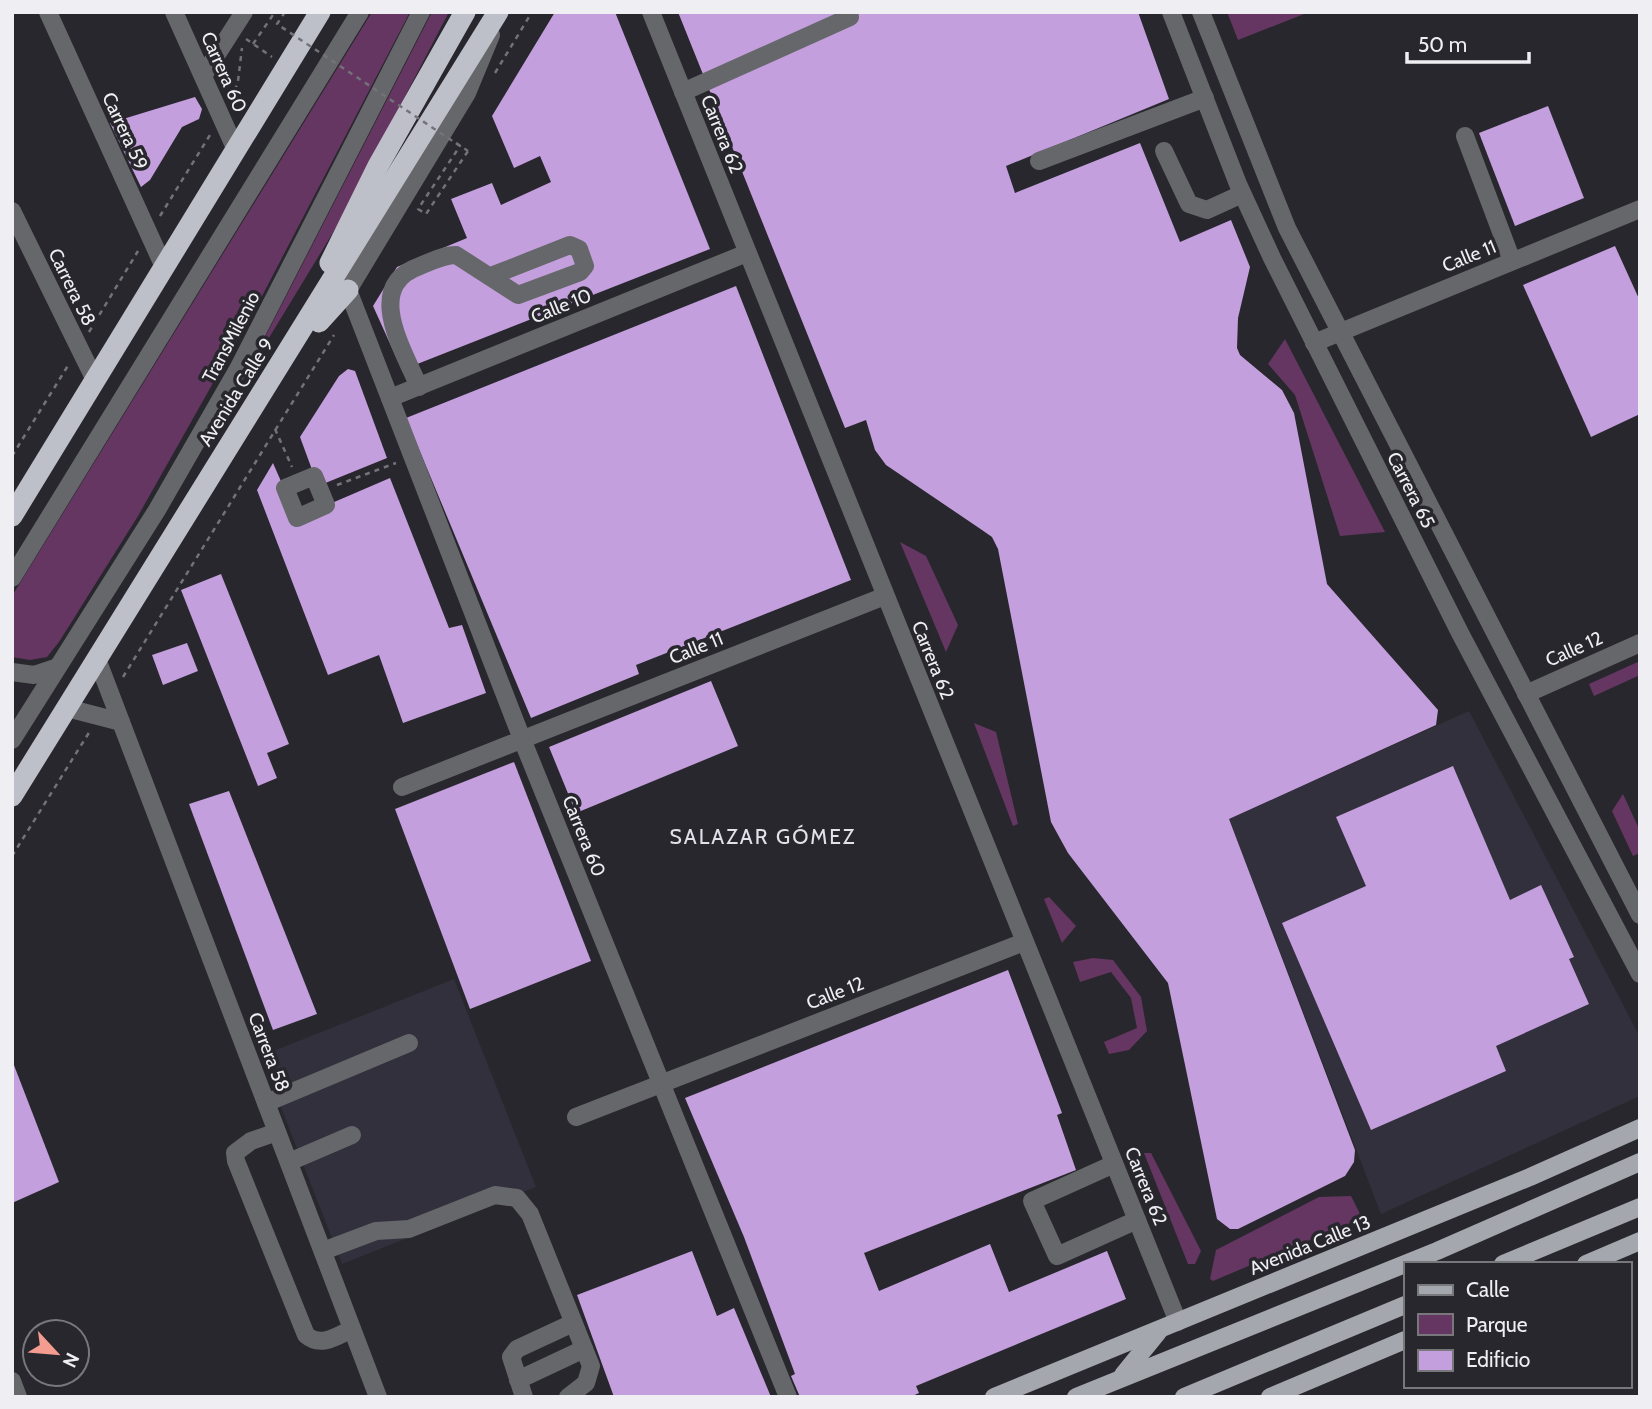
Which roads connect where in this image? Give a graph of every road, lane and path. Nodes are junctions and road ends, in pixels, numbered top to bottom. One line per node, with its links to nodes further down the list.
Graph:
1 (48, 12): 34 (street, Carrera 59)
2 (174, 12): 19 (street, Carrera 60)
3 (244, 12): 16 (street)
4 (275, 12): 17 (path)
5 (285, 12): 26 (path, bridge)
6 (320, 12): 18 (highway)
7 (359, 12): 54 (street)
8 (421, 12): 58 (street, TransMilenio)
9 (465, 12): 44 (highway)
10 (500, 12): 39 (street, Avenida Calle 9); 44 (highway, Avenida Calle 9)
11 (651, 12): 20 (street, Carrera 62)
12 (1171, 12): 22 (street, Carrera 65)
13 (1201, 12): 30 (street, Carrera 65)
14 (850, 17): 20 (street)
15 (252, 31): 16 (path)
16 (240, 35): 17 (path); 19 (street); 21 (path)
17 (253, 44): 18 (path)
18 (286, 67): 25 (highway)
19 (203, 76): 25 (street, Carrera 60)
20 (683, 93): 35 (street, Carrera 62)
21 (233, 98)
22 (1205, 98): 28 (street); 29 (street, Carrera 65)
23 (210, 135): 34 (path)
24 (1465, 136): 36 (street)
25 (236, 150): 37 (highway)
26 (468, 151)
27 (1164, 151): 29 (street)
28 (1040, 161)
29 (1242, 194): 33 (street, Carrera 65)
30 (1276, 202): 33 (street); 40 (street, Carrera 65)
31 (1640, 209): 36 (street, Calle 11)
32 (12, 211): 43 (street, Carrera 58)
33 (1257, 227): 42 (street, Carrera 65)
34 (149, 234): 37 (street, Carrera 59); 43 (path)
35 (747, 253): 46 (street, Calle 10); 55 (street, Carrera 62)
36 (1512, 261): 40 (street, Calle 11)
37 (164, 267): 45 (highway)
38 (491, 276): 38 (street); 46 (street)
39 (348, 290): 44 (highway); 47 (street, Carrera 60)
40 (1341, 330): 42 (street, Calle 11); 61 (street, Carrera 65)
41 (335, 334): 48 (path)
42 (1314, 343): 73 (street, Carrera 65)
43 (78, 349): 45 (street, Carrera 58); 49 (path)
44 (280, 365): 57 (highway, Avenida Calle 9)
45 (96, 380): 53 (highway)
46 (419, 387): 47 (street, Calle 10)
47 (390, 398): 50 (street, Carrera 60)
48 (275, 429): 51 (path); 60 (path)
49 (12, 456)
50 (413, 457): 52 (path); 67 (street, Carrera 60)
51 (299, 482): 52 (street); 52 (street)
52 (321, 491)
53 (12, 516)
54 (12, 578)
55 (885, 596): 67 (street, Calle 11); 72 (street, Carrera 62)
56 (1640, 643): 61 (street, Calle 12)
57 (97, 659): 62 (highway, Avenida Calle 9); 64 (street, Carrera 58)
58 (55, 668): 59 (street); 66 (street, TransMilenio)
59 (12, 672)
60 (123, 677)
61 (1526, 694): 71 (street, Carrera 65)
62 (67, 708): 64 (street); 69 (highway, Avenida Calle 9)
63 (12, 709): 66 (street, TransMilenio)
64 (121, 722): 76 (street, Carrera 58)
65 (91, 730): 70 (path)
66 (15, 736)
67 (522, 739): 68 (street, Calle 11); 75 (street, Carrera 60)
68 (402, 787)
69 (12, 796)
70 (12, 856)
71 (1640, 915)
72 (1024, 942): 75 (street, Calle 12); 83 (street, Carrera 62)
73 (1640, 974)
74 (409, 1043): 76 (street)
75 (662, 1083): 77 (street, Calle 12); 105 (street, Carrera 60)
76 (266, 1103): 79 (street, Carrera 58)
77 (576, 1117)
78 (1640, 1128): 93 (main road, Avenida Calle 13)
79 (277, 1132): 81 (street, Carrera 58); 95 (street)
80 (352, 1135): 81 (street)
81 (289, 1162): 87 (street, Carrera 58)
82 (1640, 1162): 88 (main road)
83 (1114, 1164): 85 (street, Carrera 62); 85 (street)
84 (1640, 1207): 89 (main road)
85 (1137, 1220): 93 (street, Carrera 62)
86 (1640, 1241): 90 (main road)
87 (323, 1251): 94 (street); 95 (street, Carrera 58)
88 (1410, 1262)
89 (1508, 1262)
90 (1591, 1262)
91 (1404, 1264): 99 (main road)
92 (1404, 1305): 108 (main road)
93 (1178, 1322): 96 (main road, Avenida Calle 13)
94 (573, 1323): 98 (street); 101 (street)
95 (352, 1329): 103 (street, Carrera 58)
96 (1161, 1329): 99 (main road); 106 (main road, Avenida Calle 13)
97 (1404, 1340): 109 (main road)
98 (584, 1349): 101 (street); 104 (street)
99 (1120, 1378): 107 (main road)
100 (12, 1381): 102 (street)
101 (521, 1389)
102 (18, 1397)
103 (378, 1397)
104 (568, 1397)
105 (788, 1397)
106 (994, 1397)
107 (1076, 1397)
108 (1184, 1397)
109 (1270, 1397)

